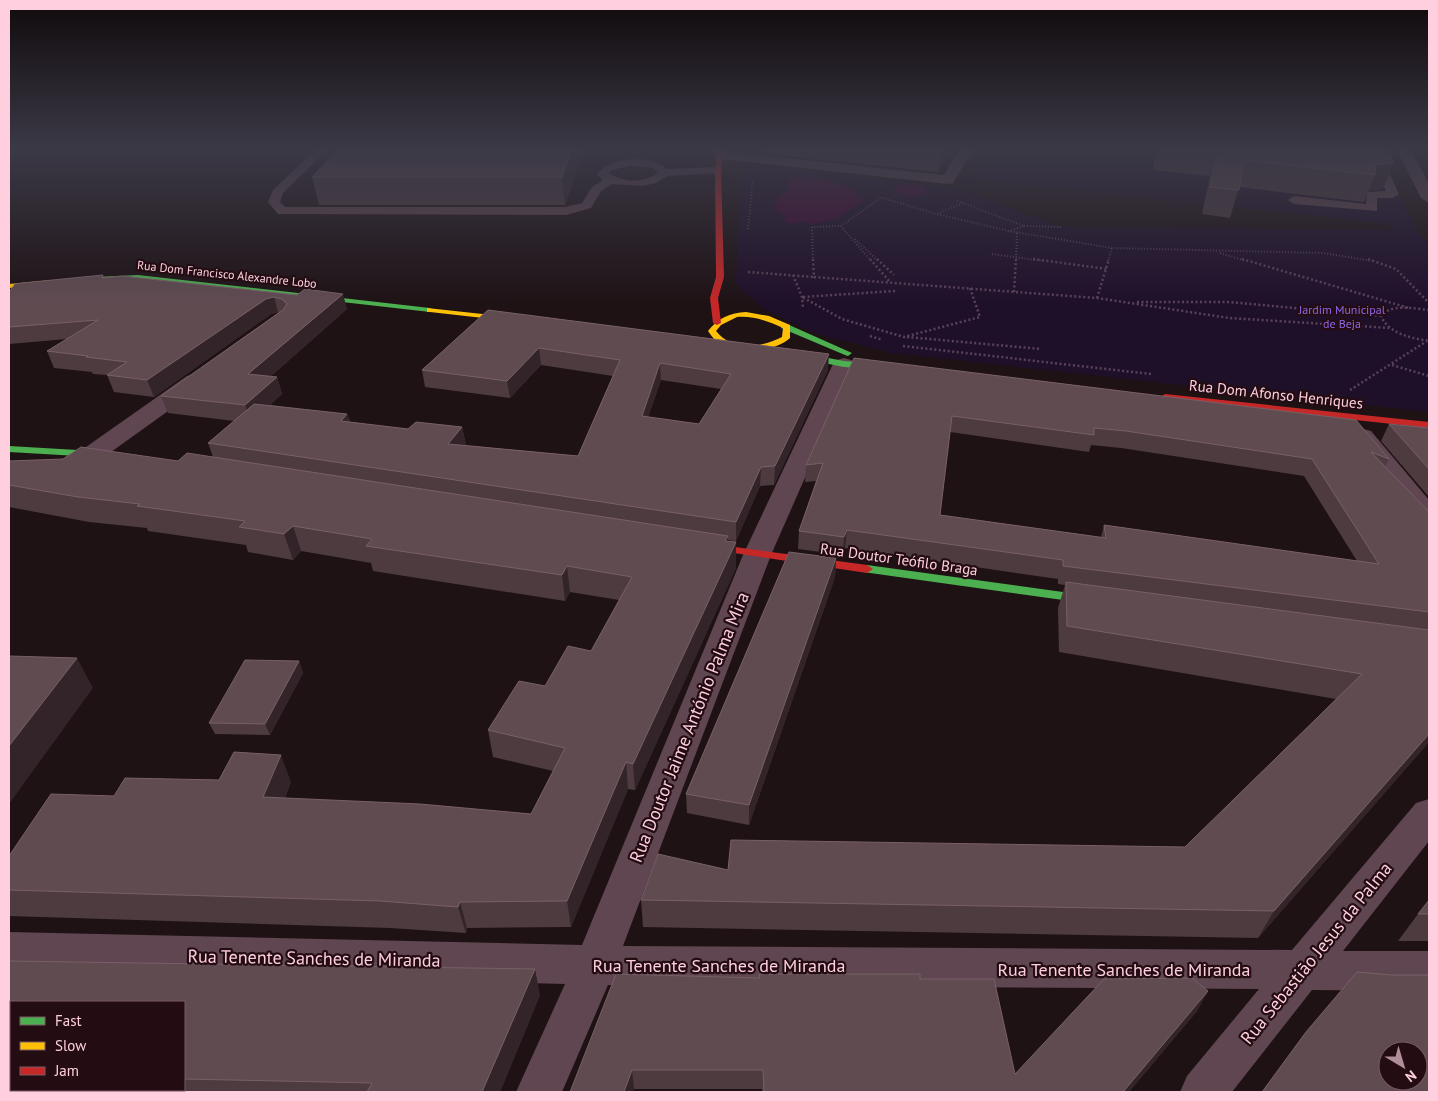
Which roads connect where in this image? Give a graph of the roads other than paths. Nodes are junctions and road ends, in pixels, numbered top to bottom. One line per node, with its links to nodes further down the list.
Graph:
1 (274, 201): 2 (lane)
2 (589, 201)
3 (719, 201): 6 (main road)
4 (1308, 201): 5 (lane)
5 (1372, 201)
6 (720, 276): 10 (main road); 14 (main road)
7 (80, 280): 13 (main road, Rua Dom Francisco Alexandre Lobo)
8 (62, 282): 9 (main road)
9 (9, 286)
10 (730, 288)
11 (740, 301): 12 (main road)
12 (767, 317): 14 (main road); 15 (main road)
13 (535, 322)
14 (716, 325): 16 (main road); 18 (main road)
15 (787, 327): 19 (main road); 22 (main road)
16 (697, 333)
17 (706, 343): 18 (main road)
18 (731, 346): 19 (main road)
19 (762, 348): 20 (main road)
20 (844, 364): 22 (main road); 32 (street, Rua Doutor Jaime António Palma Mira)
21 (215, 366): 28 (street)
22 (881, 366): 23 (main road)
23 (901, 368)
24 (1149, 395): 25 (main road, Rua Dom Afonso Henriques)
25 (1348, 416): 26 (main road, Rua Dom Afonso Henriques); 30 (street)
26 (1429, 425)
27 (9, 448): 28 (main road)
28 (95, 452): 29 (main road)
29 (124, 457)
30 (1429, 516)
31 (689, 544): 32 (main road, Rua Doutor Teófilo Braga)
32 (757, 555): 33 (main road, Rua Doutor Teófilo Braga); 36 (street, Rua Doutor Jaime António Palma Mira)
33 (1113, 603)
34 (1429, 814): 37 (street, Rua Sebastião Jesus da Palma)
35 (9, 951): 36 (street, Rua Tenente Sanches de Miranda)
36 (595, 965): 37 (street, Rua Tenente Sanches de Miranda); 39 (street, Rua Doutor Jaime António Palma Mira)
37 (1304, 970): 38 (street, Rua Tenente Sanches de Miranda); 40 (street, Rua Sebastião Jesus da Palma)
38 (1429, 971)
39 (539, 1092)
40 (1203, 1092)

